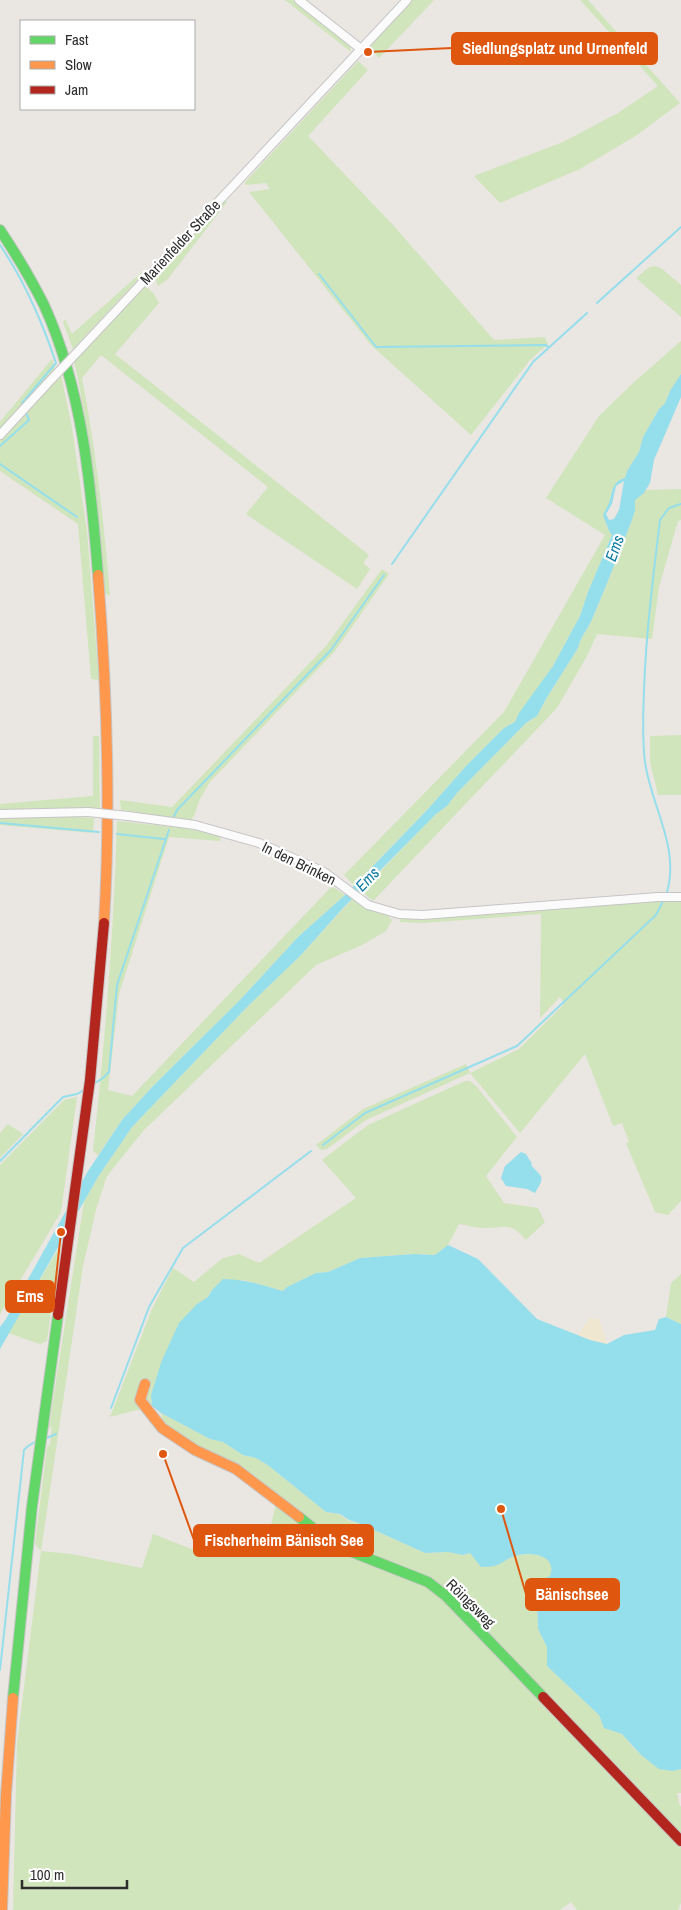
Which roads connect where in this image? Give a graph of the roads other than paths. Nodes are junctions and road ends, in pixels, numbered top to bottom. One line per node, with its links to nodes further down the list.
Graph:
1 (299, 0): 3 (street)
2 (407, 0): 3 (street, Marienfelder Straße)
3 (361, 49): 5 (street, Marienfelder Straße, bridge)
4 (0, 230): 10 (main road)
5 (0, 435)
6 (0, 814): 7 (street, In den Brinken, bridge)
7 (681, 897)
8 (145, 1384): 9 (main road, Röingsweg)
9 (681, 1841)
10 (2, 1910)

